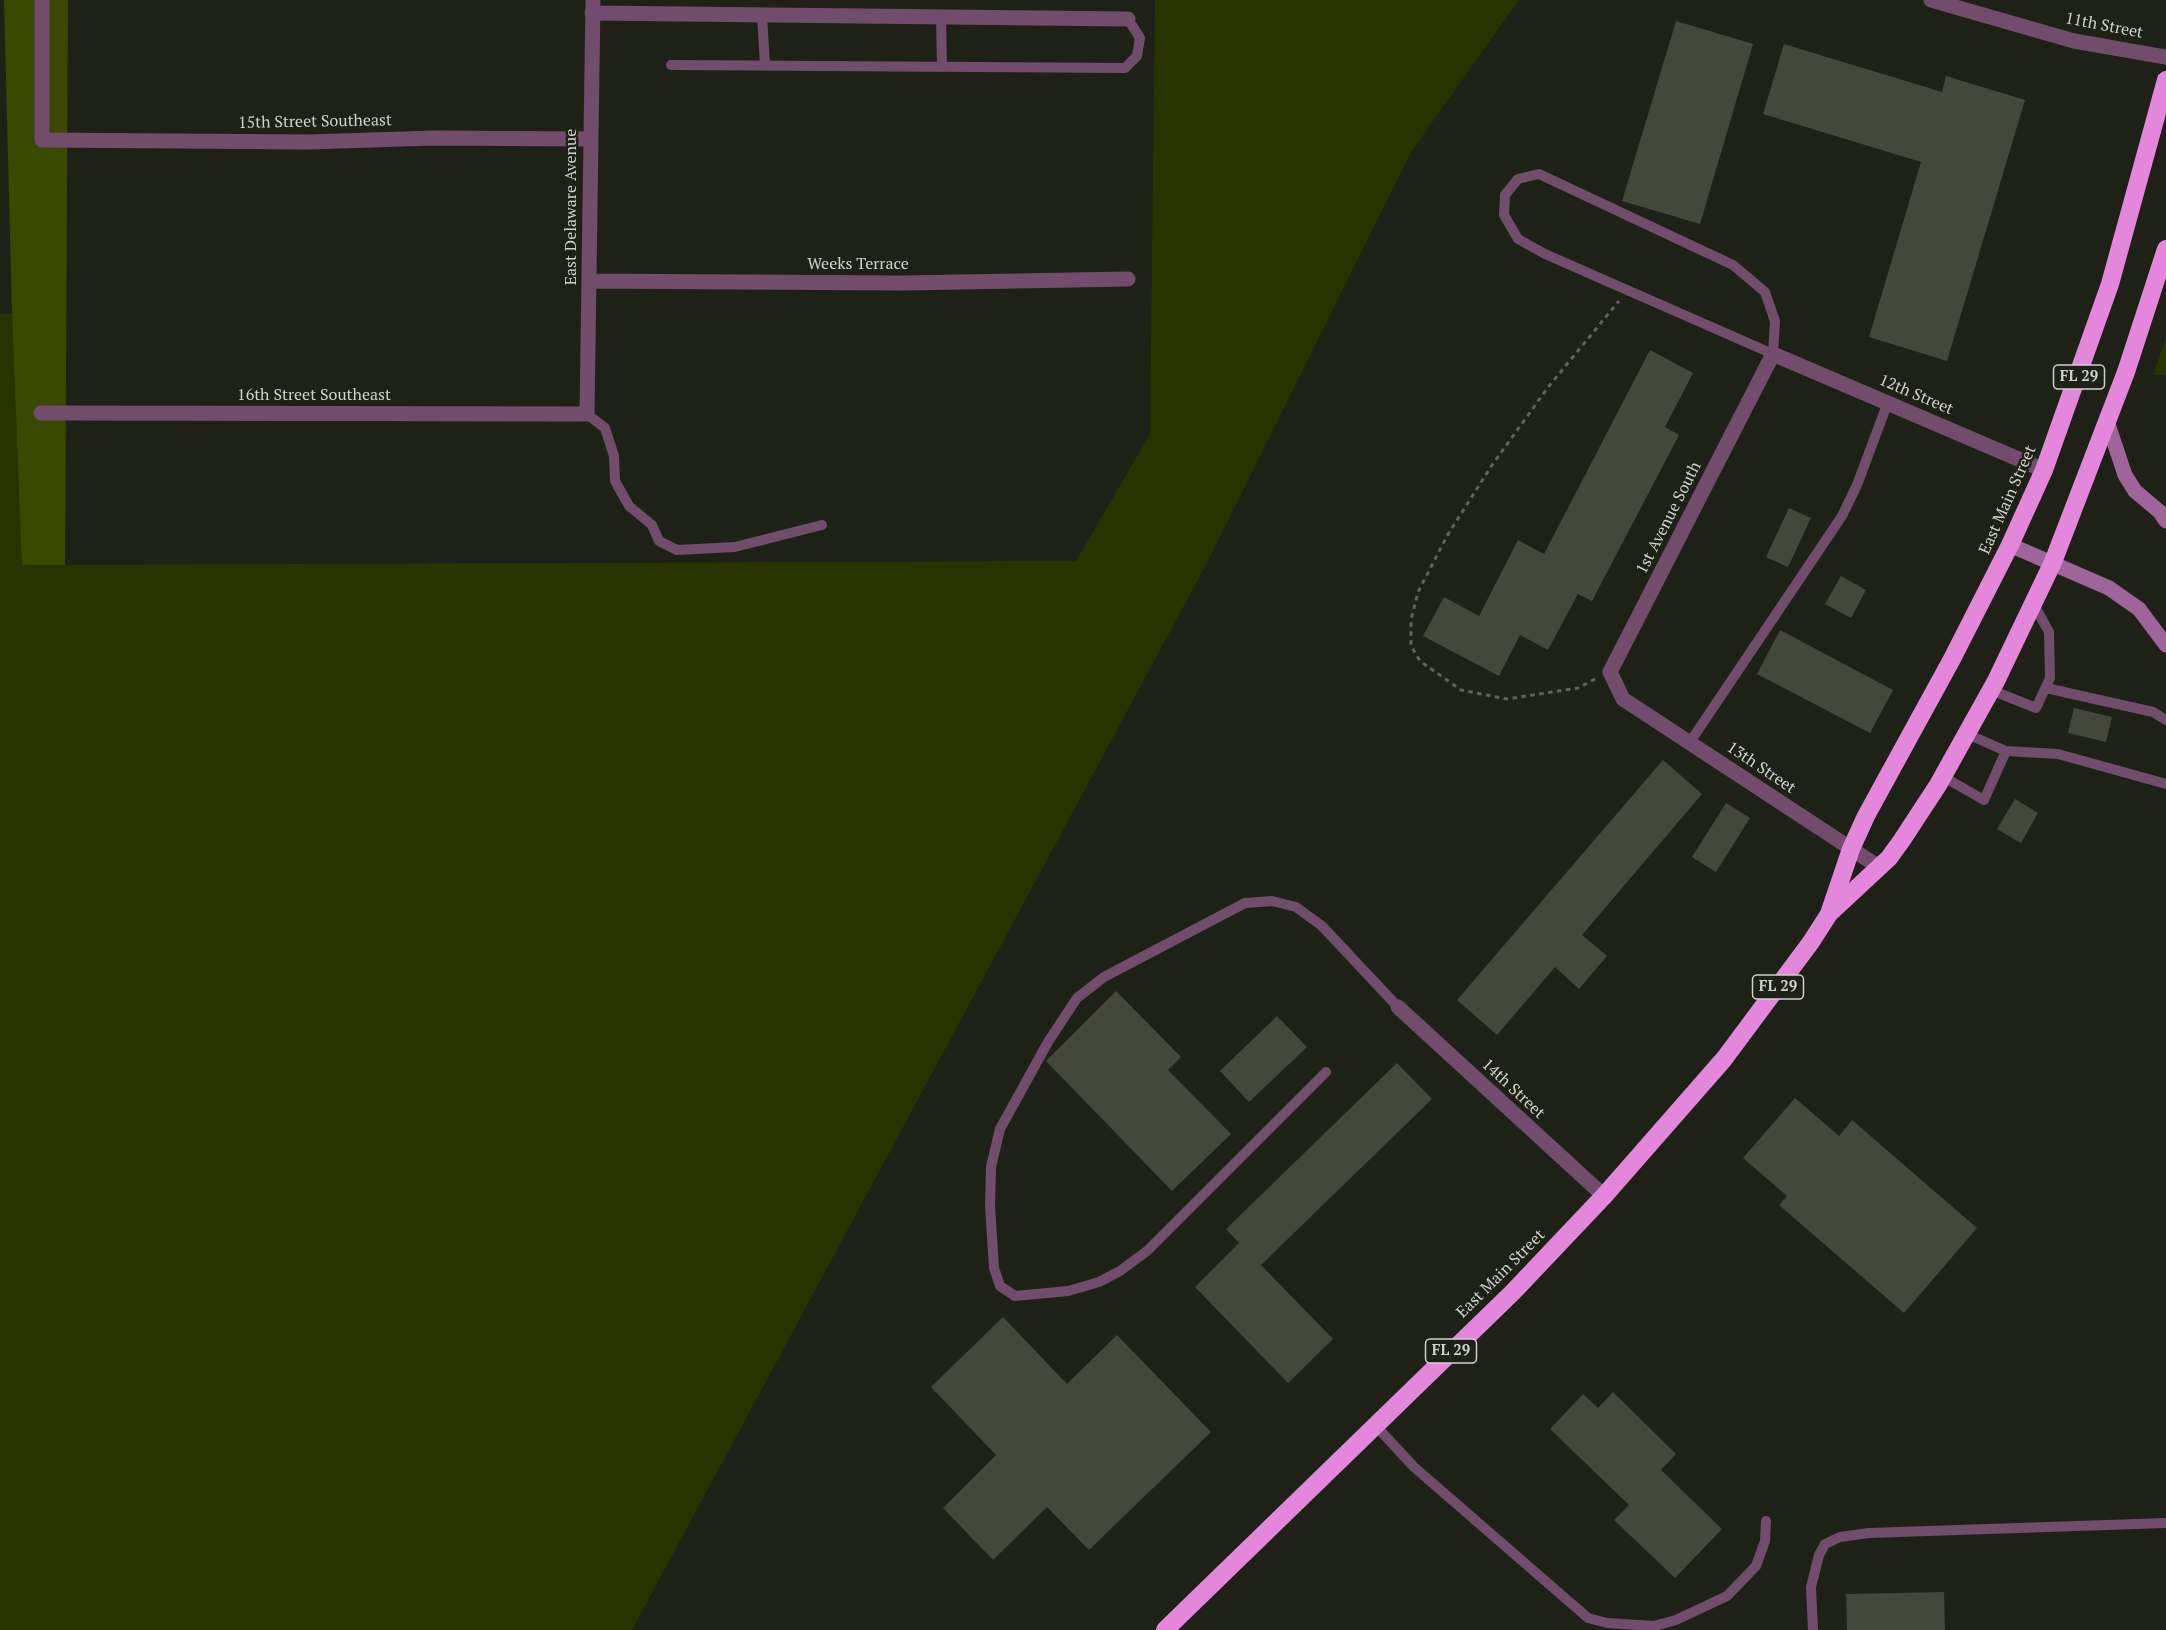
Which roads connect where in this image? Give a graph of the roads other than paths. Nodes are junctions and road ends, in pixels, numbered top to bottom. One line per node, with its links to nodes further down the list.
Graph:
1 (42, 0): 12 (street, 15th Street Southeast)
2 (1932, 0): 7 (street, 11th Street)
3 (592, 6): 4 (street); 12 (street, East Delaware Avenue)
4 (762, 15): 5 (street); 9 (lane)
5 (941, 17): 6 (street); 10 (lane)
6 (1128, 19): 10 (lane)
7 (2166, 57)
8 (671, 65): 9 (lane)
9 (765, 65): 10 (lane)
10 (942, 67)
11 (2166, 80): 21 (highway, East Main Street / FL 29)
12 (589, 139): 15 (street, East Delaware Avenue)
13 (2166, 249): 20 (highway, East Main Street / FL 29)
14 (1128, 279): 15 (street, Weeks Terrace)
15 (589, 281): 19 (street, East Delaware Avenue)
16 (1773, 354): 16 (lane); 17 (street, 12th Street); 30 (street, 1st Avenue South)
17 (1888, 402): 21 (street, 12th Street); 33 (lane)
18 (41, 413): 19 (street, 16th Street Southeast)
19 (587, 414): 23 (lane)
20 (2108, 421): 22 (main road); 25 (highway, East Main Street / FL 29)
21 (2044, 470): 24 (highway, East Main Street / FL 29)
22 (2166, 521)
23 (822, 525)
24 (2010, 545): 25 (main road); 37 (highway, East Main Street / FL 29)
25 (2053, 562): 26 (highway, East Main Street / FL 29); 27 (main road)
26 (2033, 603): 28 (lane); 29 (highway, East Main Street / FL 29)
27 (2166, 645)
28 (2046, 688): 29 (lane); 31 (lane)
29 (1991, 690): 32 (highway, East Main Street / FL 29)
30 (1623, 699): 33 (street, 13th Street)
31 (2166, 720)
32 (1966, 734): 34 (lane); 35 (highway, East Main Street / FL 29)
33 (1690, 742): 37 (street, 13th Street)
34 (2006, 751): 35 (lane); 36 (lane)
35 (1942, 776): 38 (highway, East Main Street / FL 29)
36 (2166, 784)
37 (1851, 849): 38 (street, 13th Street); 39 (highway, East Main Street / FL 29)
38 (1879, 867): 39 (highway, East Main Street / FL 29)
39 (1829, 914): 42 (highway, East Main Street / FL 29)
40 (1398, 1007): 41 (lane); 42 (street, 14th Street)
41 (1326, 1072)
42 (1604, 1196): 43 (highway, East Main Street / FL 29)
43 (1376, 1425): 44 (lane); 46 (highway, East Main Street / FL 29)
44 (1766, 1521)
45 (2166, 1523): 47 (lane)
46 (1165, 1630)
47 (1813, 1630)

